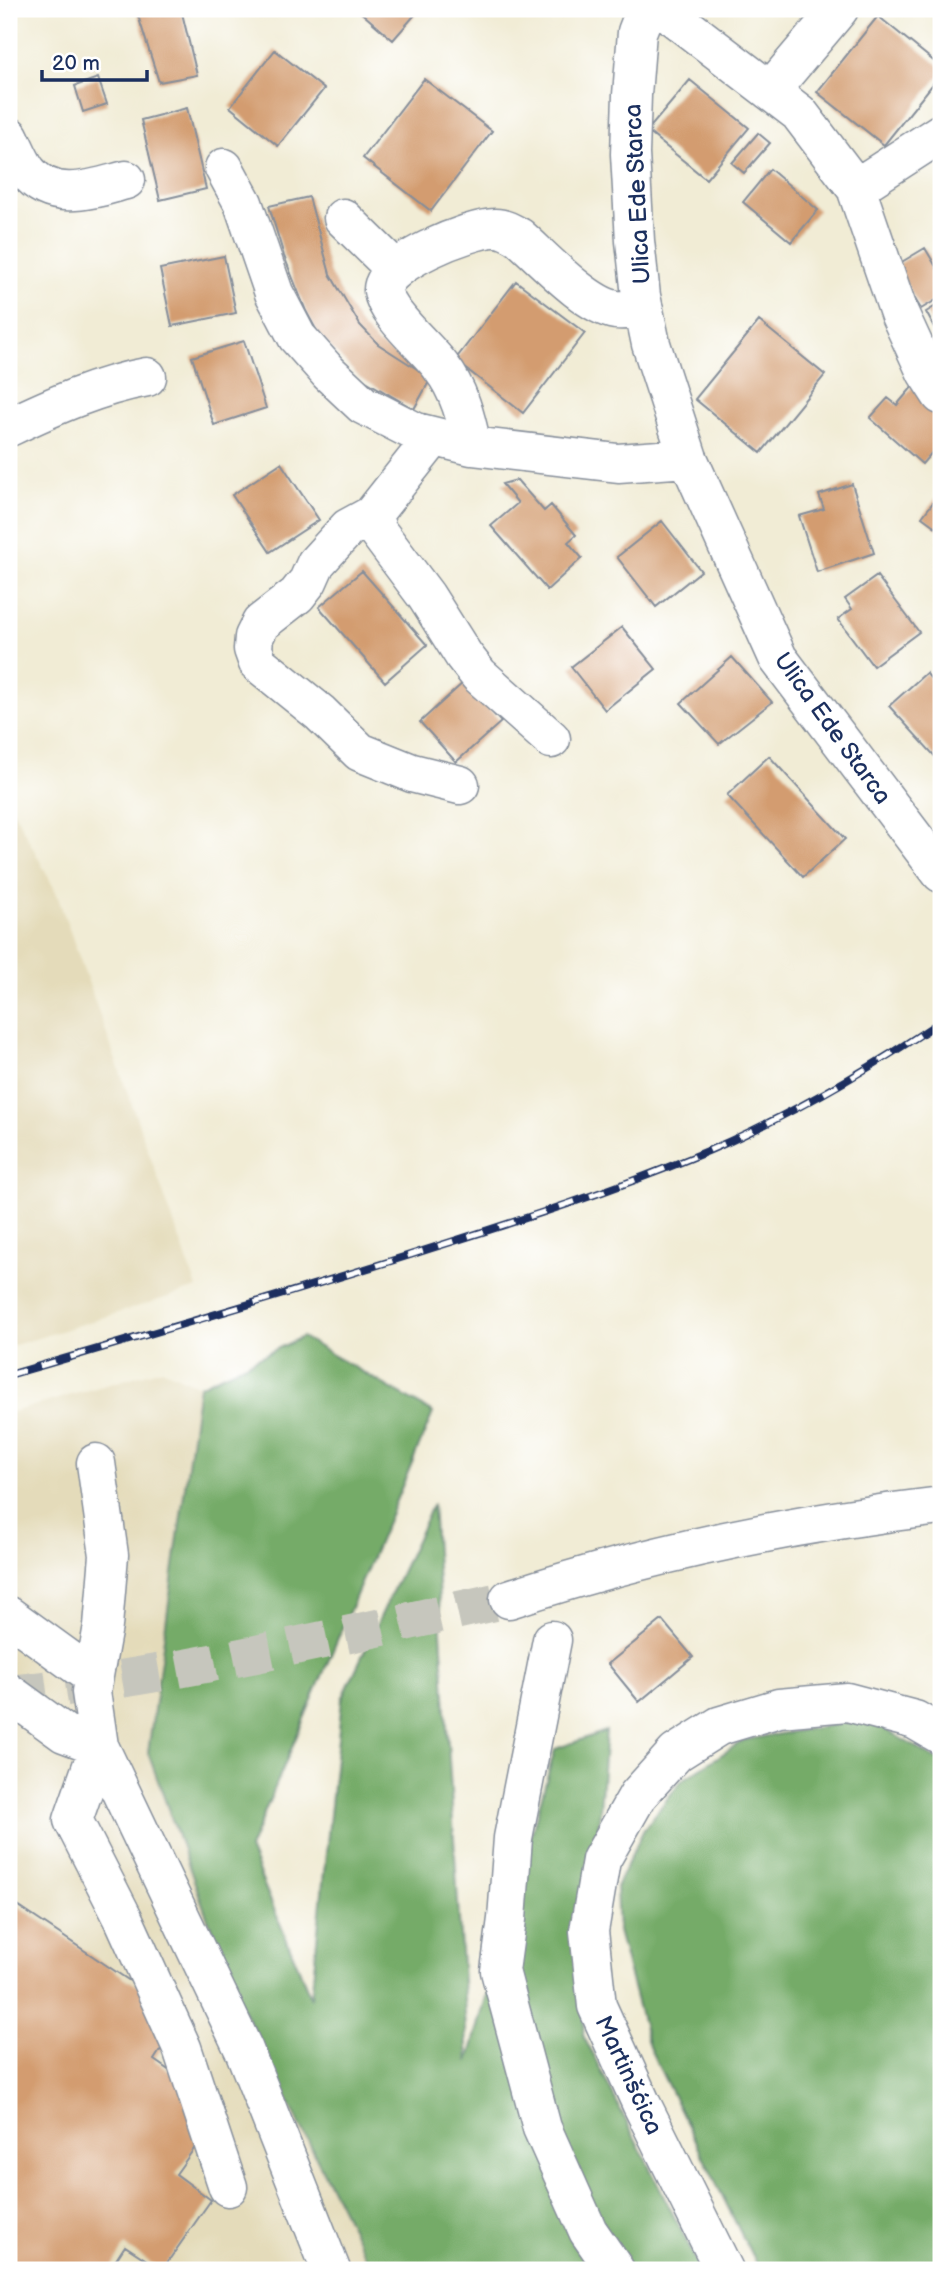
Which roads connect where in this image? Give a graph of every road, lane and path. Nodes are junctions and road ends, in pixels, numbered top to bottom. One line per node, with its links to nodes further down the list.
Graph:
1 (646, 9): 12 (main road, Ulica Ede Starca)
2 (663, 9): 4 (main road)
3 (839, 9): 4 (main road)
4 (770, 91): 9 (main road)
5 (941, 134): 9 (main road)
6 (9, 136): 8 (main road)
7 (224, 168): 16 (main road)
8 (126, 180)
9 (856, 188): 13 (main road)
10 (343, 218): 11 (main road)
11 (396, 270): 12 (main road); 17 (main road)
12 (644, 309): 18 (main road, Ulica Ede Starca)
13 (941, 395)
14 (9, 407): 15 (main road)
15 (9, 427)
16 (433, 438): 17 (main road); 19 (main road)
17 (472, 446): 18 (main road)
18 (688, 458): 22 (main road, Ulica Ede Starca)
19 (372, 515): 20 (main road); 21 (main road)
20 (551, 739)
21 (460, 785)
22 (941, 873)
23 (96, 1463): 28 (main road)
24 (941, 1506): 25 (main road)
25 (509, 1599)
26 (9, 1616): 28 (main road)
27 (552, 1640): 34 (main road)
28 (93, 1677): 31 (main road)
29 (9, 1693): 31 (main road)
30 (941, 1735): 35 (main road, Martinšćica)
31 (99, 1746): 32 (main road); 33 (main road)
32 (228, 2188)
33 (331, 2270)
34 (615, 2270)
35 (724, 2270)

